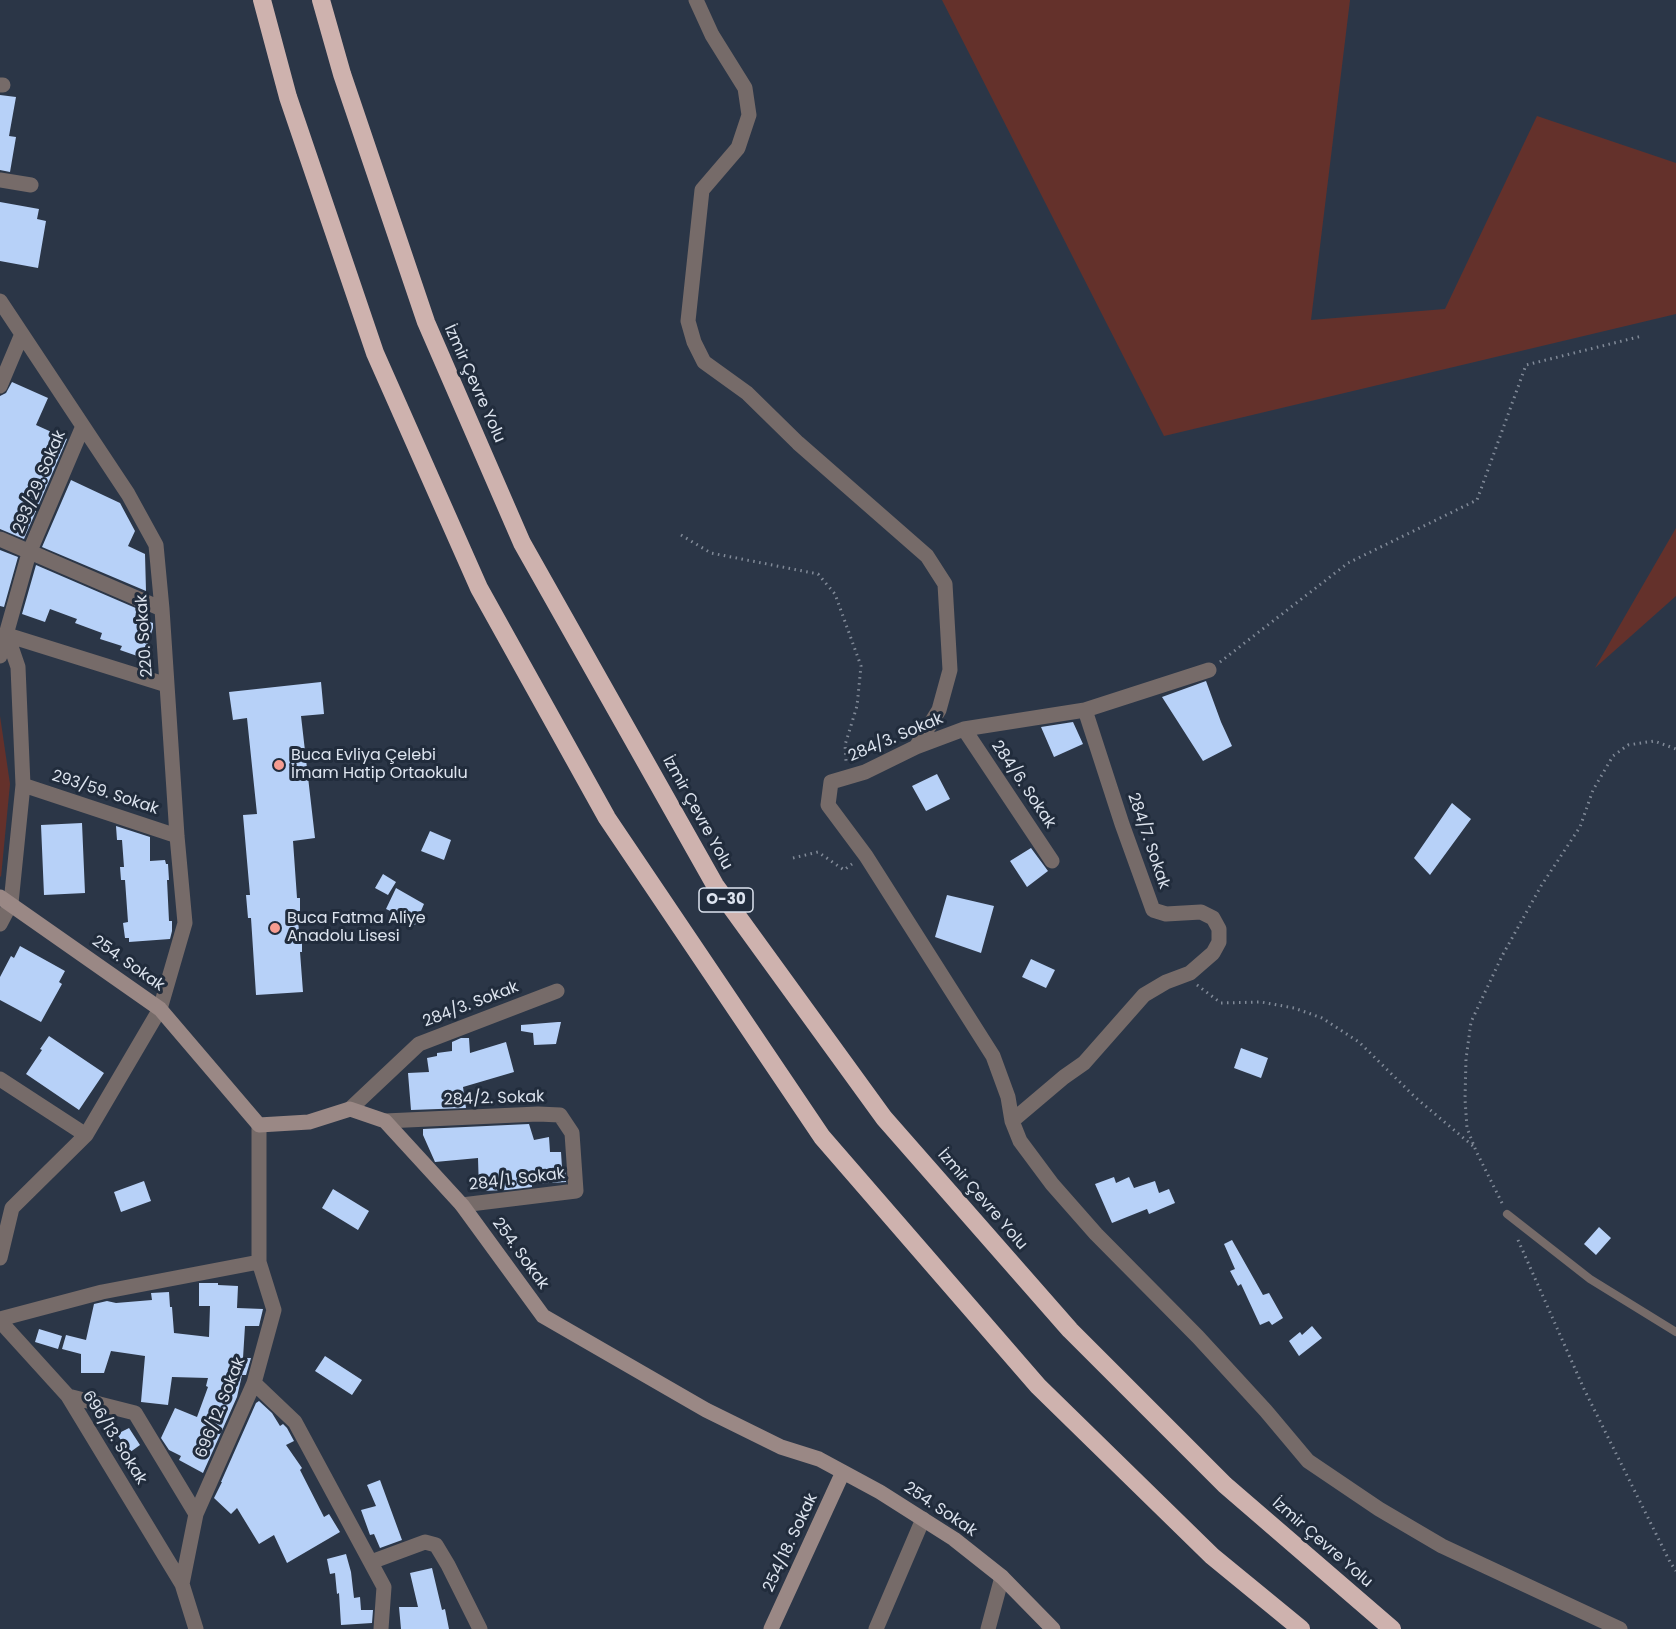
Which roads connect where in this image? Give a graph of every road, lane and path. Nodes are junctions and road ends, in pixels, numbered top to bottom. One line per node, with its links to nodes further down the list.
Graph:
1 (262, 0): 64 (highway, O-30)
2 (321, 0): 65 (highway, İzmir Çevre Yolu / O-30)
3 (696, 0): 21 (street)
4 (0, 180): 5 (street)
5 (31, 185)
6 (0, 301): 7 (street, 220. Sokak)
7 (22, 334): 9 (street); 10 (street, 220. Sokak)
8 (1642, 336): 17 (path)
9 (0, 386)
10 (83, 426): 13 (street, 293/29. Sokak); 14 (street, 220. Sokak)
11 (681, 535): 23 (path)
12 (0, 539): 13 (street)
13 (29, 553): 14 (street); 15 (street, 293/29. Sokak)
14 (162, 609): 18 (street, 220. Sokak)
15 (7, 634): 16 (street, 293/29. Sokak); 18 (street); 24 (street)
16 (0, 656)
17 (1209, 670): 19 (street, 284/3. Sokak)
18 (167, 685): 25 (street, 220. Sokak)
19 (1085, 710): 20 (street, 284/3. Sokak); 31 (street, 284/7. Sokak)
20 (964, 729): 21 (street, 284/3. Sokak); 28 (street, 284/6. Sokak)
21 (916, 747): 23 (street, 284/3. Sokak)
22 (1676, 749): 40 (path)
23 (847, 777): 26 (street, 284/3. Sokak)
24 (22, 785): 25 (street, 293/59. Sokak); 29 (street)
25 (177, 836): 33 (street, 220. Sokak)
26 (866, 856): 27 (path); 37 (street)
27 (793, 858)
28 (1052, 861)
29 (5, 900): 30 (street); 33 (street, 254. Sokak)
30 (0, 924)
31 (1190, 973): 37 (street, 284/7. Sokak); 40 (path)
32 (557, 991): 35 (street, 284/3. Sokak)
33 (160, 1009): 38 (street, 254. Sokak); 39 (street)
34 (0, 1079): 39 (street)
35 (350, 1109): 36 (street, 254. Sokak); 38 (street)
36 (385, 1121): 41 (street, 284/2. Sokak); 42 (street, 254. Sokak)
37 (1012, 1121): 66 (street)
38 (259, 1125): 45 (street, 696/12. Sokak)
39 (86, 1135): 44 (street)
40 (1474, 1148): 43 (path)
41 (576, 1191): 42 (street, 284/1. Sokak)
42 (462, 1205): 50 (street, 254. Sokak)
43 (1507, 1214): 47 (lane); 54 (path)
44 (0, 1258)
45 (259, 1262): 46 (street); 48 (street, 696/12. Sokak)
46 (0, 1320): 49 (street, 696/13. Sokak)
47 (1676, 1332)
48 (254, 1383): 51 (street, 696/12. Sokak); 53 (street)
49 (68, 1396): 51 (street); 56 (street, 696/13. Sokak)
50 (843, 1472): 52 (street, 254. Sokak); 60 (street, 254/18. Sokak)
51 (196, 1514): 56 (street, 696/12. Sokak)
52 (923, 1519): 55 (street, 254. Sokak); 61 (street)
53 (370, 1562): 58 (street); 59 (street)
54 (1676, 1571)
55 (1002, 1577): 62 (street); 63 (street, 254. Sokak)
56 (182, 1584): 57 (street, 696/12. Sokak)
57 (196, 1629)
58 (381, 1629)
59 (480, 1629)
60 (771, 1629)
61 (876, 1629)
62 (988, 1629)
63 (1053, 1629)
64 (1302, 1629)
65 (1392, 1629)
66 (1620, 1629)

